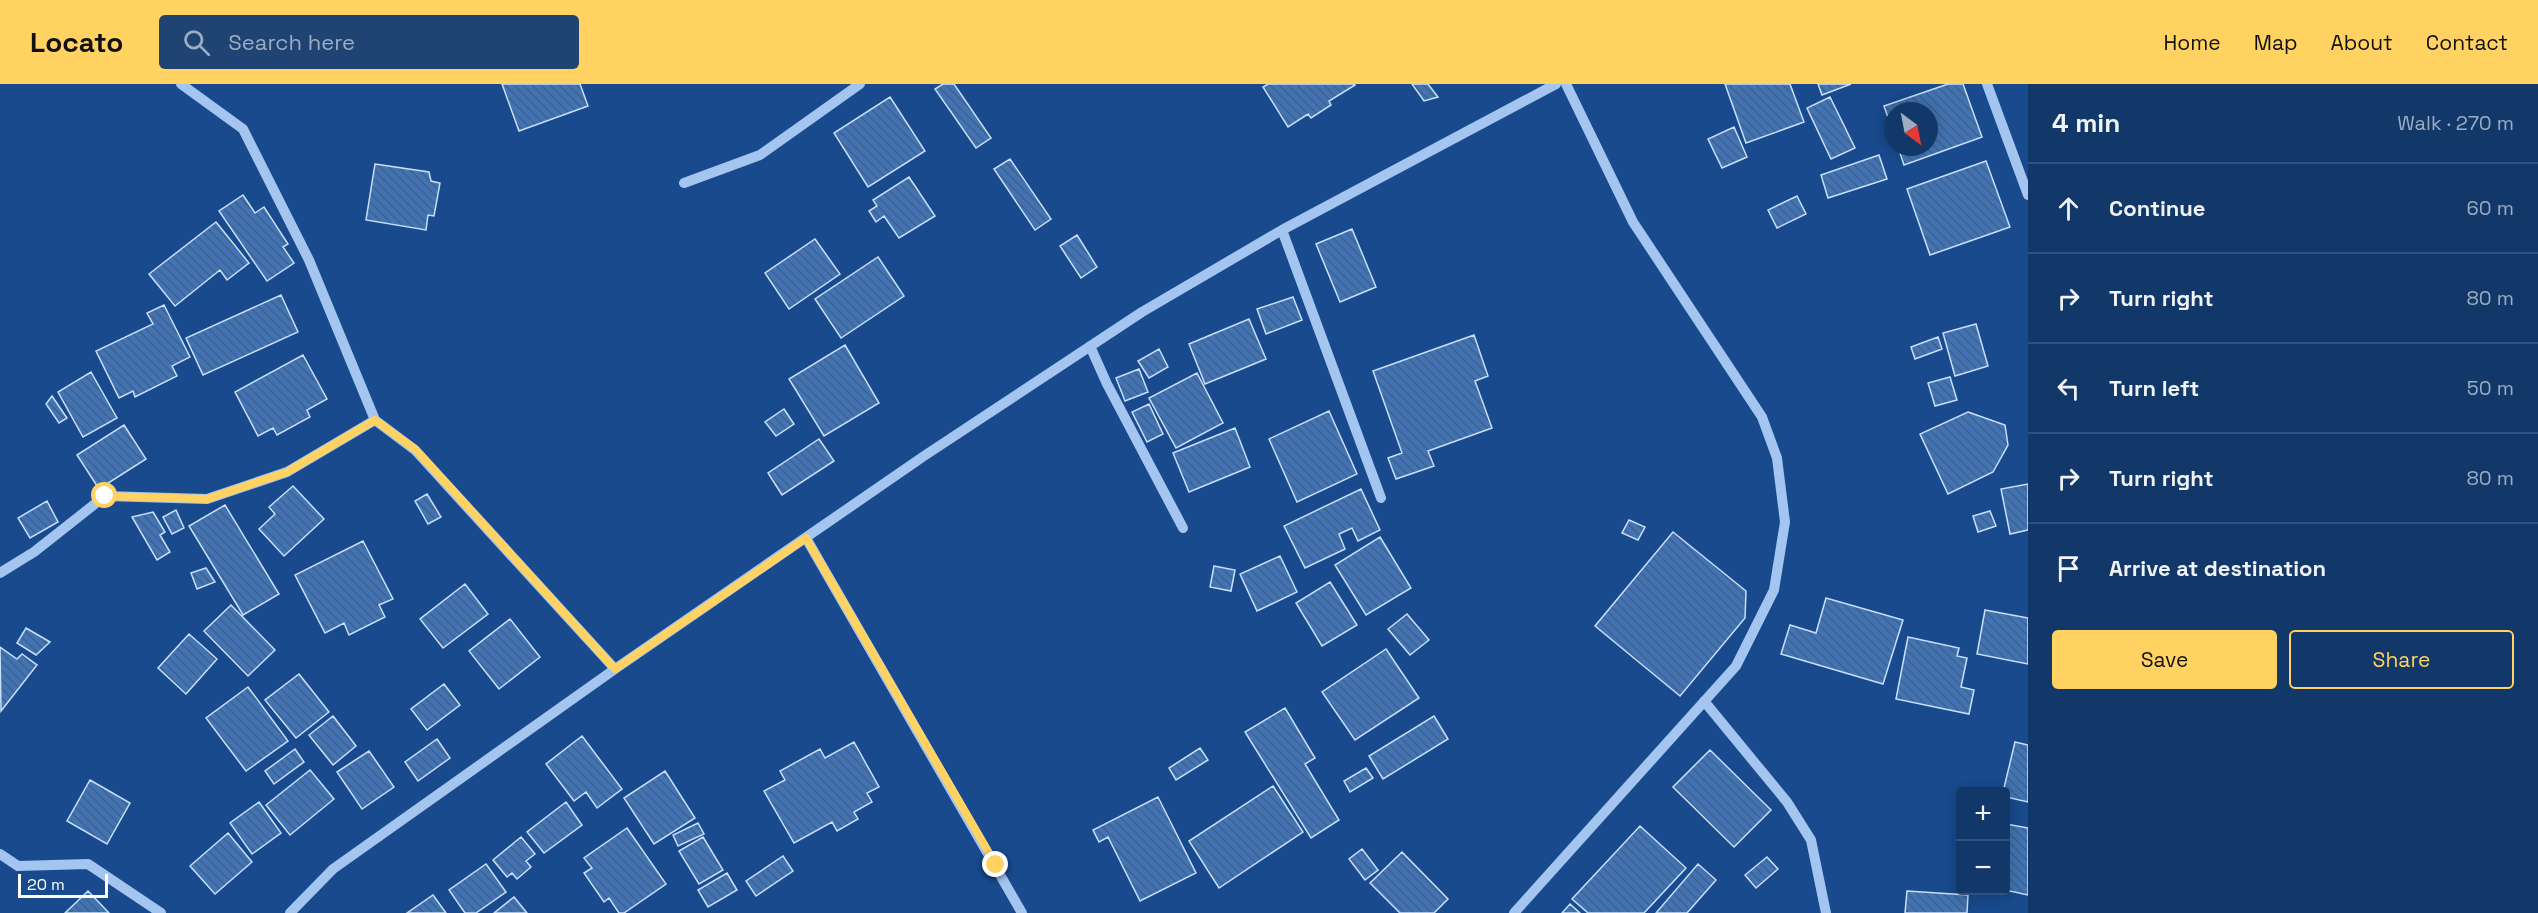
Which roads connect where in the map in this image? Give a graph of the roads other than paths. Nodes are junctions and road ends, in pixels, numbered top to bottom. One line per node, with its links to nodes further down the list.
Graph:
1 (181, 84): 10 (street)
2 (860, 84): 6 (street)
3 (1556, 84): 8 (street)
4 (1566, 84): 16 (street)
5 (1987, 84): 7 (street)
6 (684, 183)
7 (2028, 195)
8 (1282, 230): 9 (street); 11 (street)
9 (1090, 346): 12 (street); 13 (street)
10 (375, 420): 14 (street); 15 (street)
11 (1381, 498)
12 (1183, 528)
13 (806, 538): 15 (street); 20 (street)
14 (0, 573)
15 (615, 669): 19 (street)
16 (1704, 701): 21 (street); 22 (street)
17 (0, 854): 18 (street)
18 (161, 913)
19 (290, 913)
20 (1022, 913)
21 (1514, 913)
22 (1826, 913)

